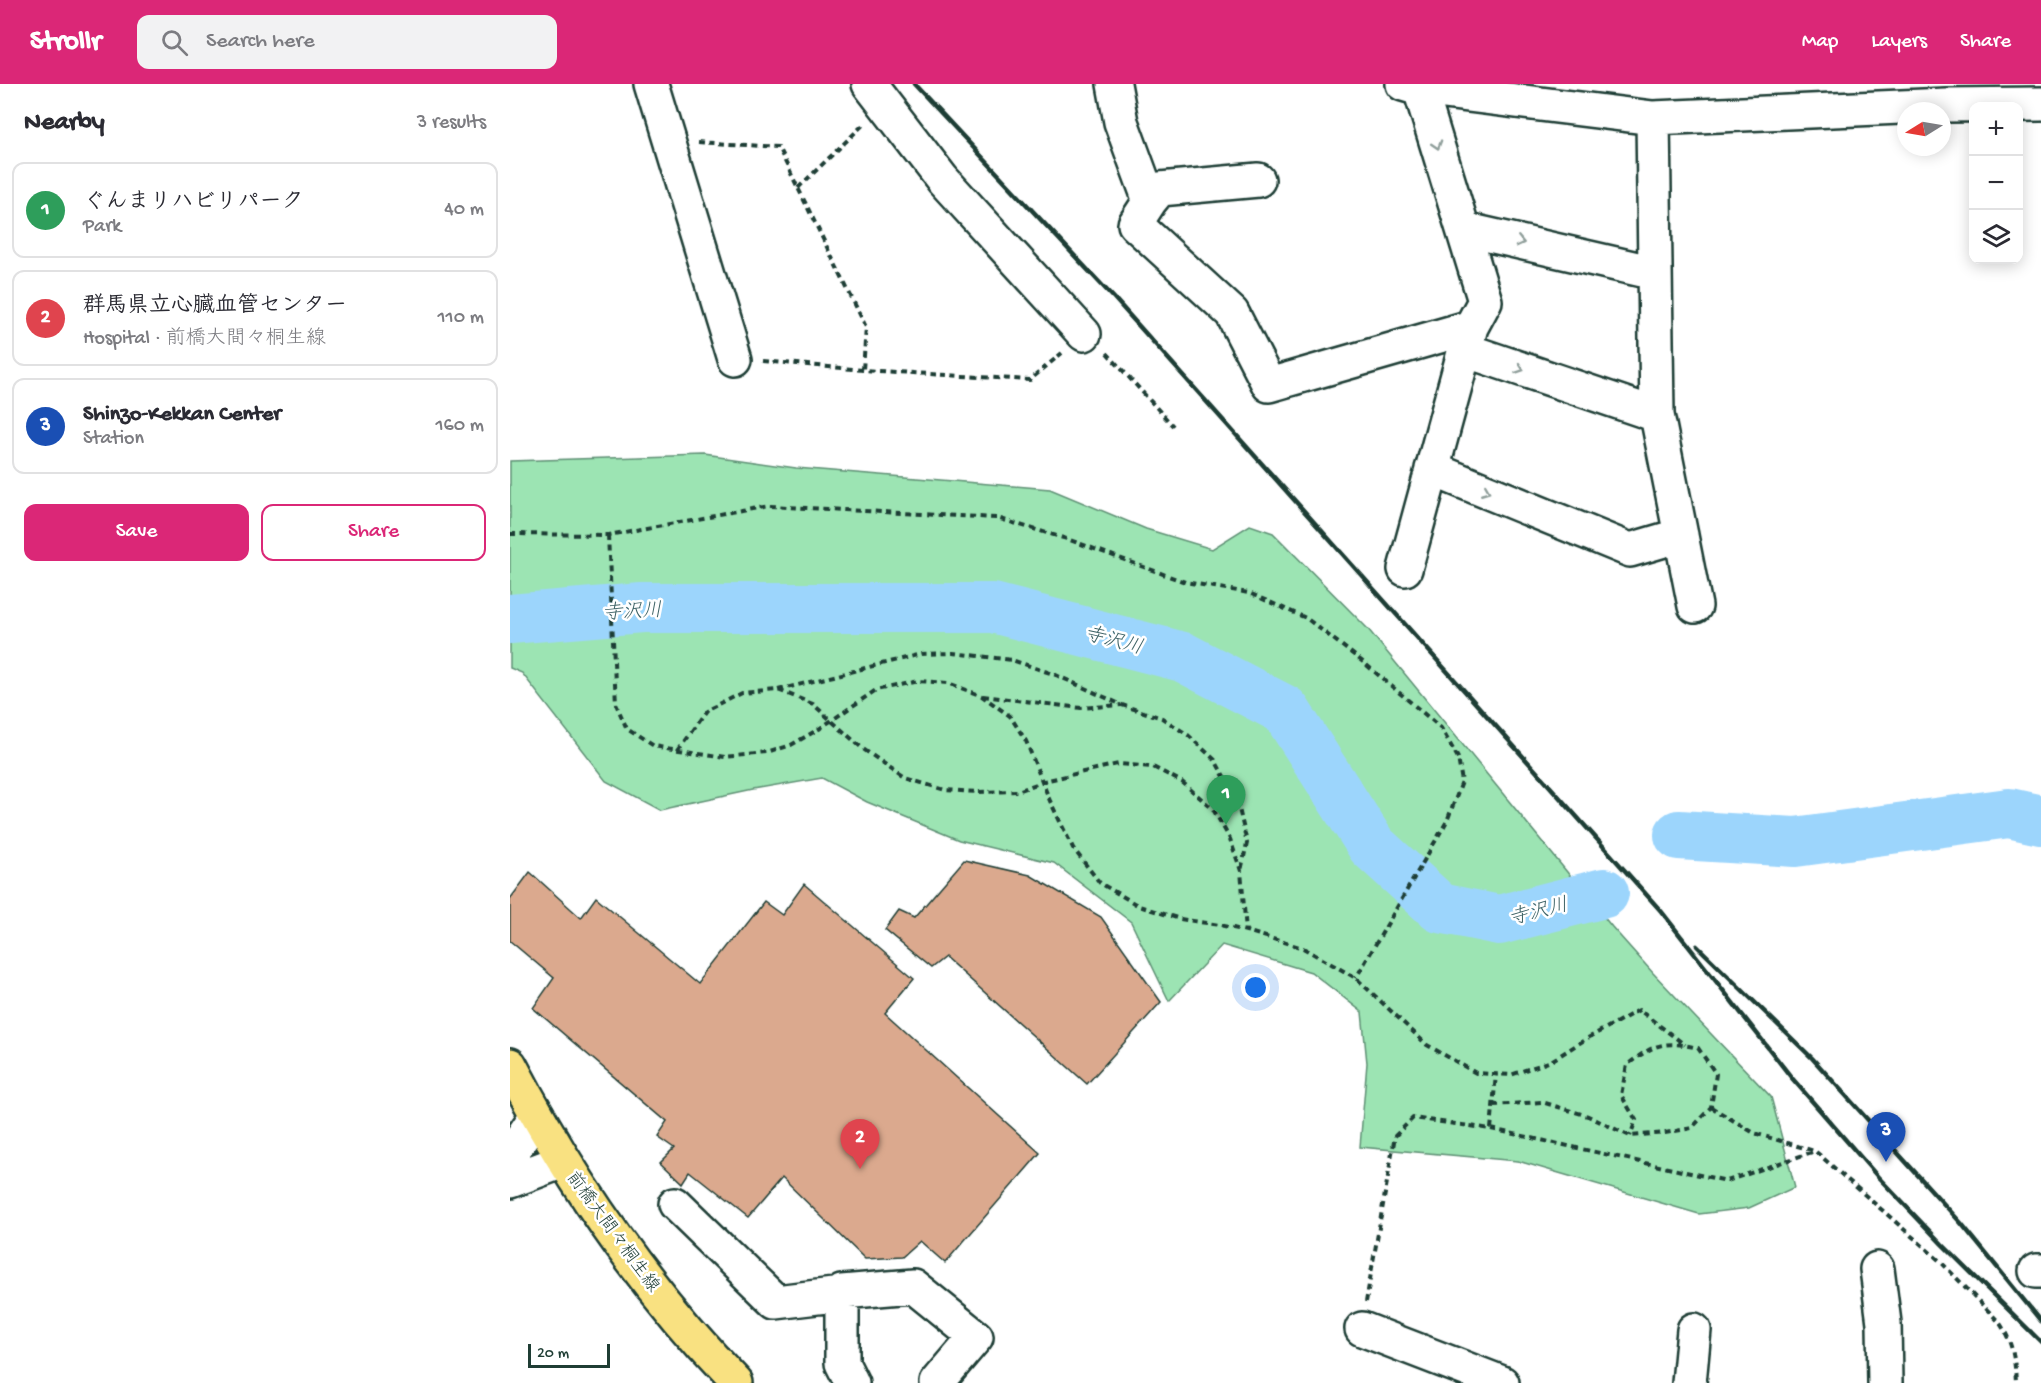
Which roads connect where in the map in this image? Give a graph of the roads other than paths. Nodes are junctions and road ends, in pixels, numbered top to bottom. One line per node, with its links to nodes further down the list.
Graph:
1 (651, 84): 13 (street)
2 (1114, 84): 8 (street)
3 (1406, 86): 6 (street); 9 (street, one-way to 9); 12 (street)
4 (877, 94): 11 (street)
5 (2041, 105): 6 (street)
6 (1653, 118): 10 (street)
7 (1258, 180): 8 (street)
8 (1150, 201): 12 (street)
9 (1463, 229): 10 (street, one-way to 10); 12 (street)
10 (1655, 273): 14 (street)
11 (1084, 334)
12 (1468, 339): 14 (street, one-way to 14); 15 (street)
13 (735, 358)
14 (1657, 415): 16 (street)
15 (1432, 469): 16 (street, one-way to 16); 17 (street)
16 (1681, 535): 18 (street)
17 (1405, 569)
18 (1695, 606)
19 (510, 1065): 20 (main road, 前橋大間々桐生線)
20 (537, 1115): 21 (street); 22 (main road, 前橋大間々桐生線)
21 (510, 1155)
22 (563, 1161): 23 (street); 30 (main road, 前橋大間々桐生線)
23 (510, 1181)
24 (675, 1204): 26 (street)
25 (1877, 1269): 35 (street)
26 (842, 1294): 31 (street); 32 (street)
27 (1362, 1329): 29 (street)
28 (1694, 1330): 34 (street)
29 (1450, 1373): 33 (street)
30 (736, 1383)
31 (852, 1383)
32 (937, 1383)
33 (1502, 1383)
34 (1689, 1383)
35 (1885, 1383)

